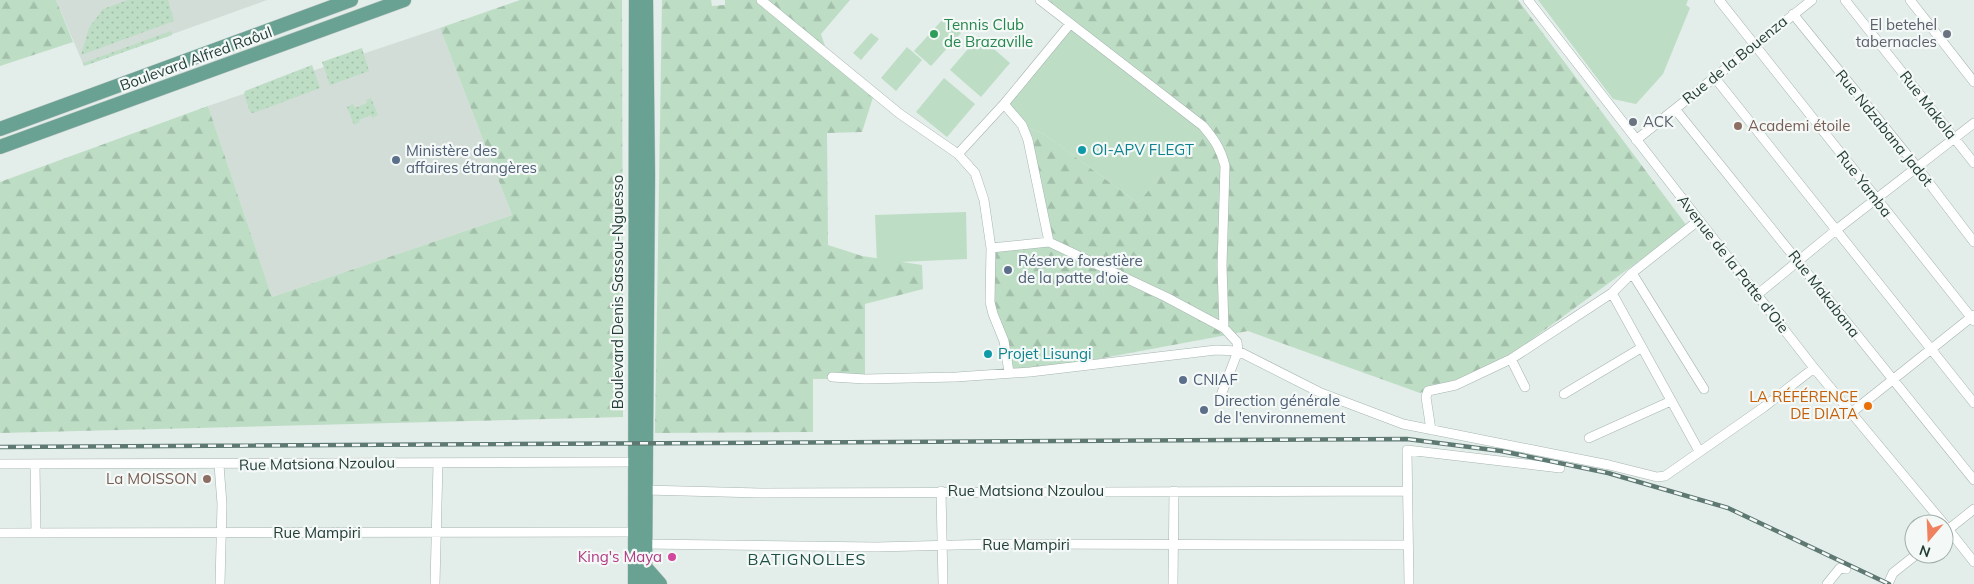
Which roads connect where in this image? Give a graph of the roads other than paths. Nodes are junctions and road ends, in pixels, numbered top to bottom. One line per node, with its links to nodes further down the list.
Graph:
1 (351, 0): 20 (main road, Boulevard Alfred Raôul)
2 (404, 0): 23 (main road, Boulevard Alfred Raôul)
3 (636, 0): 57 (main road, Boulevard Denis Sassou-Nguesso)
4 (646, 0): 64 (main road, Boulevard Denis Sassou-Nguesso)
5 (761, 0): 24 (street)
6 (1040, 0): 13 (street)
7 (1528, 0): 22 (street, Avenue de la Patte d'Oie)
8 (1718, 0): 14 (street, Rue Yamba)
9 (1812, 0): 12 (street, Rue de la Bouenza)
10 (1845, 0): 21 (street, Rue Makola)
11 (1910, 0): 16 (street)
12 (1794, 14): 14 (street, Rue de la Bouenza); 26 (street, Rue Ndzabana Jadot)
13 (1070, 24): 17 (street); 38 (street)
14 (1756, 46): 15 (street, Rue de la Bouenza); 27 (street, Rue Yamba)
15 (1715, 78): 18 (street, Rue de la Bouenza); 29 (street)
16 (1974, 82)
17 (1004, 104): 24 (street); 30 (street)
18 (1675, 108): 22 (street, Rue de la Bouenza); 33 (street, Rue Makabana)
19 (1974, 123): 21 (street)
20 (0, 129)
21 (1954, 138): 25 (street, Rue Makola); 26 (street)
22 (1636, 140): 28 (street, Avenue de la Patte d'Oie)
23 (0, 147)
24 (958, 154): 32 (street)
25 (1974, 163)
26 (1916, 167): 27 (street); 31 (street, Rue Ndzabana Jadot)
27 (1876, 200): 29 (street); 37 (street, Rue Yamba)
28 (1699, 220): 34 (street); 36 (street, Avenue de la Patte d'Oie)
29 (1836, 230): 33 (street); 40 (street)
30 (1049, 242): 32 (street); 38 (street)
31 (1974, 242)
32 (991, 248): 44 (street)
33 (1798, 261): 36 (street); 46 (street, Rue Makabana)
34 (1632, 274): 35 (street); 48 (street)
35 (1612, 293): 39 (street); 42 (street)
36 (1758, 294): 43 (street, Avenue de la Patte d'Oie)
37 (1973, 318): 40 (street)
38 (1224, 328): 41 (street)
39 (1641, 348): 49 (street); 50 (street)
40 (1931, 350): 46 (street); 52 (street)
41 (1238, 351): 44 (street); 51 (street); 54 (street)
42 (1511, 359): 47 (street); 54 (street)
43 (1814, 368): 53 (street, Avenue de la Patte d'Oie); 56 (street)
44 (1009, 372): 45 (street)
45 (832, 377)
46 (1892, 378): 53 (street); 63 (street, Rue Makabana)
47 (1525, 387)
48 (1704, 389)
49 (1564, 394)
50 (1671, 401): 55 (street); 56 (street)
51 (1218, 403)
52 (1974, 403)
53 (1851, 413): 69 (street, Avenue de la Patte d'Oie)
54 (1431, 430): 56 (street)
55 (1589, 438)
56 (1699, 451)
57 (634, 462): 58 (street, Rue Matsiona Nzoulou); 72 (main road, Boulevard Denis Sassou-Nguesso)
58 (438, 463): 61 (street, Rue Matsiona Nzoulou); 71 (street)
59 (0, 464): 60 (street, Rue Matsiona Nzoulou)
60 (35, 464): 61 (street, Rue Matsiona Nzoulou); 73 (street)
61 (219, 465): 74 (street)
62 (1560, 468): 65 (street)
63 (1974, 480)
64 (645, 490): 66 (street, Rue Matsiona Nzoulou); 77 (main road, Boulevard Denis Sassou-Nguesso)
65 (1408, 490): 67 (street, Rue Matsiona Nzoulou); 80 (street)
66 (941, 491): 67 (street, Rue Matsiona Nzoulou); 78 (street)
67 (1174, 491): 79 (street)
68 (1974, 510): 70 (street)
69 (1934, 514)
70 (1954, 522)
71 (436, 532): 72 (street, Rue Mampiri); 74 (street, Rue Mampiri); 86 (street)
72 (635, 532): 87 (main road, Boulevard Denis Sassou-Nguesso)
73 (36, 533): 74 (street, Rue Mampiri); 75 (street, Rue Mampiri)
74 (220, 533): 85 (street)
75 (0, 534)
76 (1954, 539): 81 (street, Avenue de la Patte d'Oie)
77 (644, 544): 78 (street, Rue Mampiri); 83 (main road, Boulevard Denis Sassou-Nguesso)
78 (942, 545): 79 (street, Rue Mampiri); 90 (street)
79 (1174, 545): 80 (street, Rue Mampiri); 91 (street)
80 (1408, 545): 92 (street)
81 (1974, 562)
82 (1905, 564): 94 (street)
83 (645, 567): 88 (main road, Boulevard Denis Sassou-Nguesso); 89 (main road)
84 (1846, 569): 93 (street)
85 (220, 584)
86 (436, 584)
87 (634, 584)
88 (645, 584)
89 (660, 584)
90 (942, 584)
91 (1173, 584)
92 (1409, 584)
93 (1827, 584)
94 (1888, 584)

